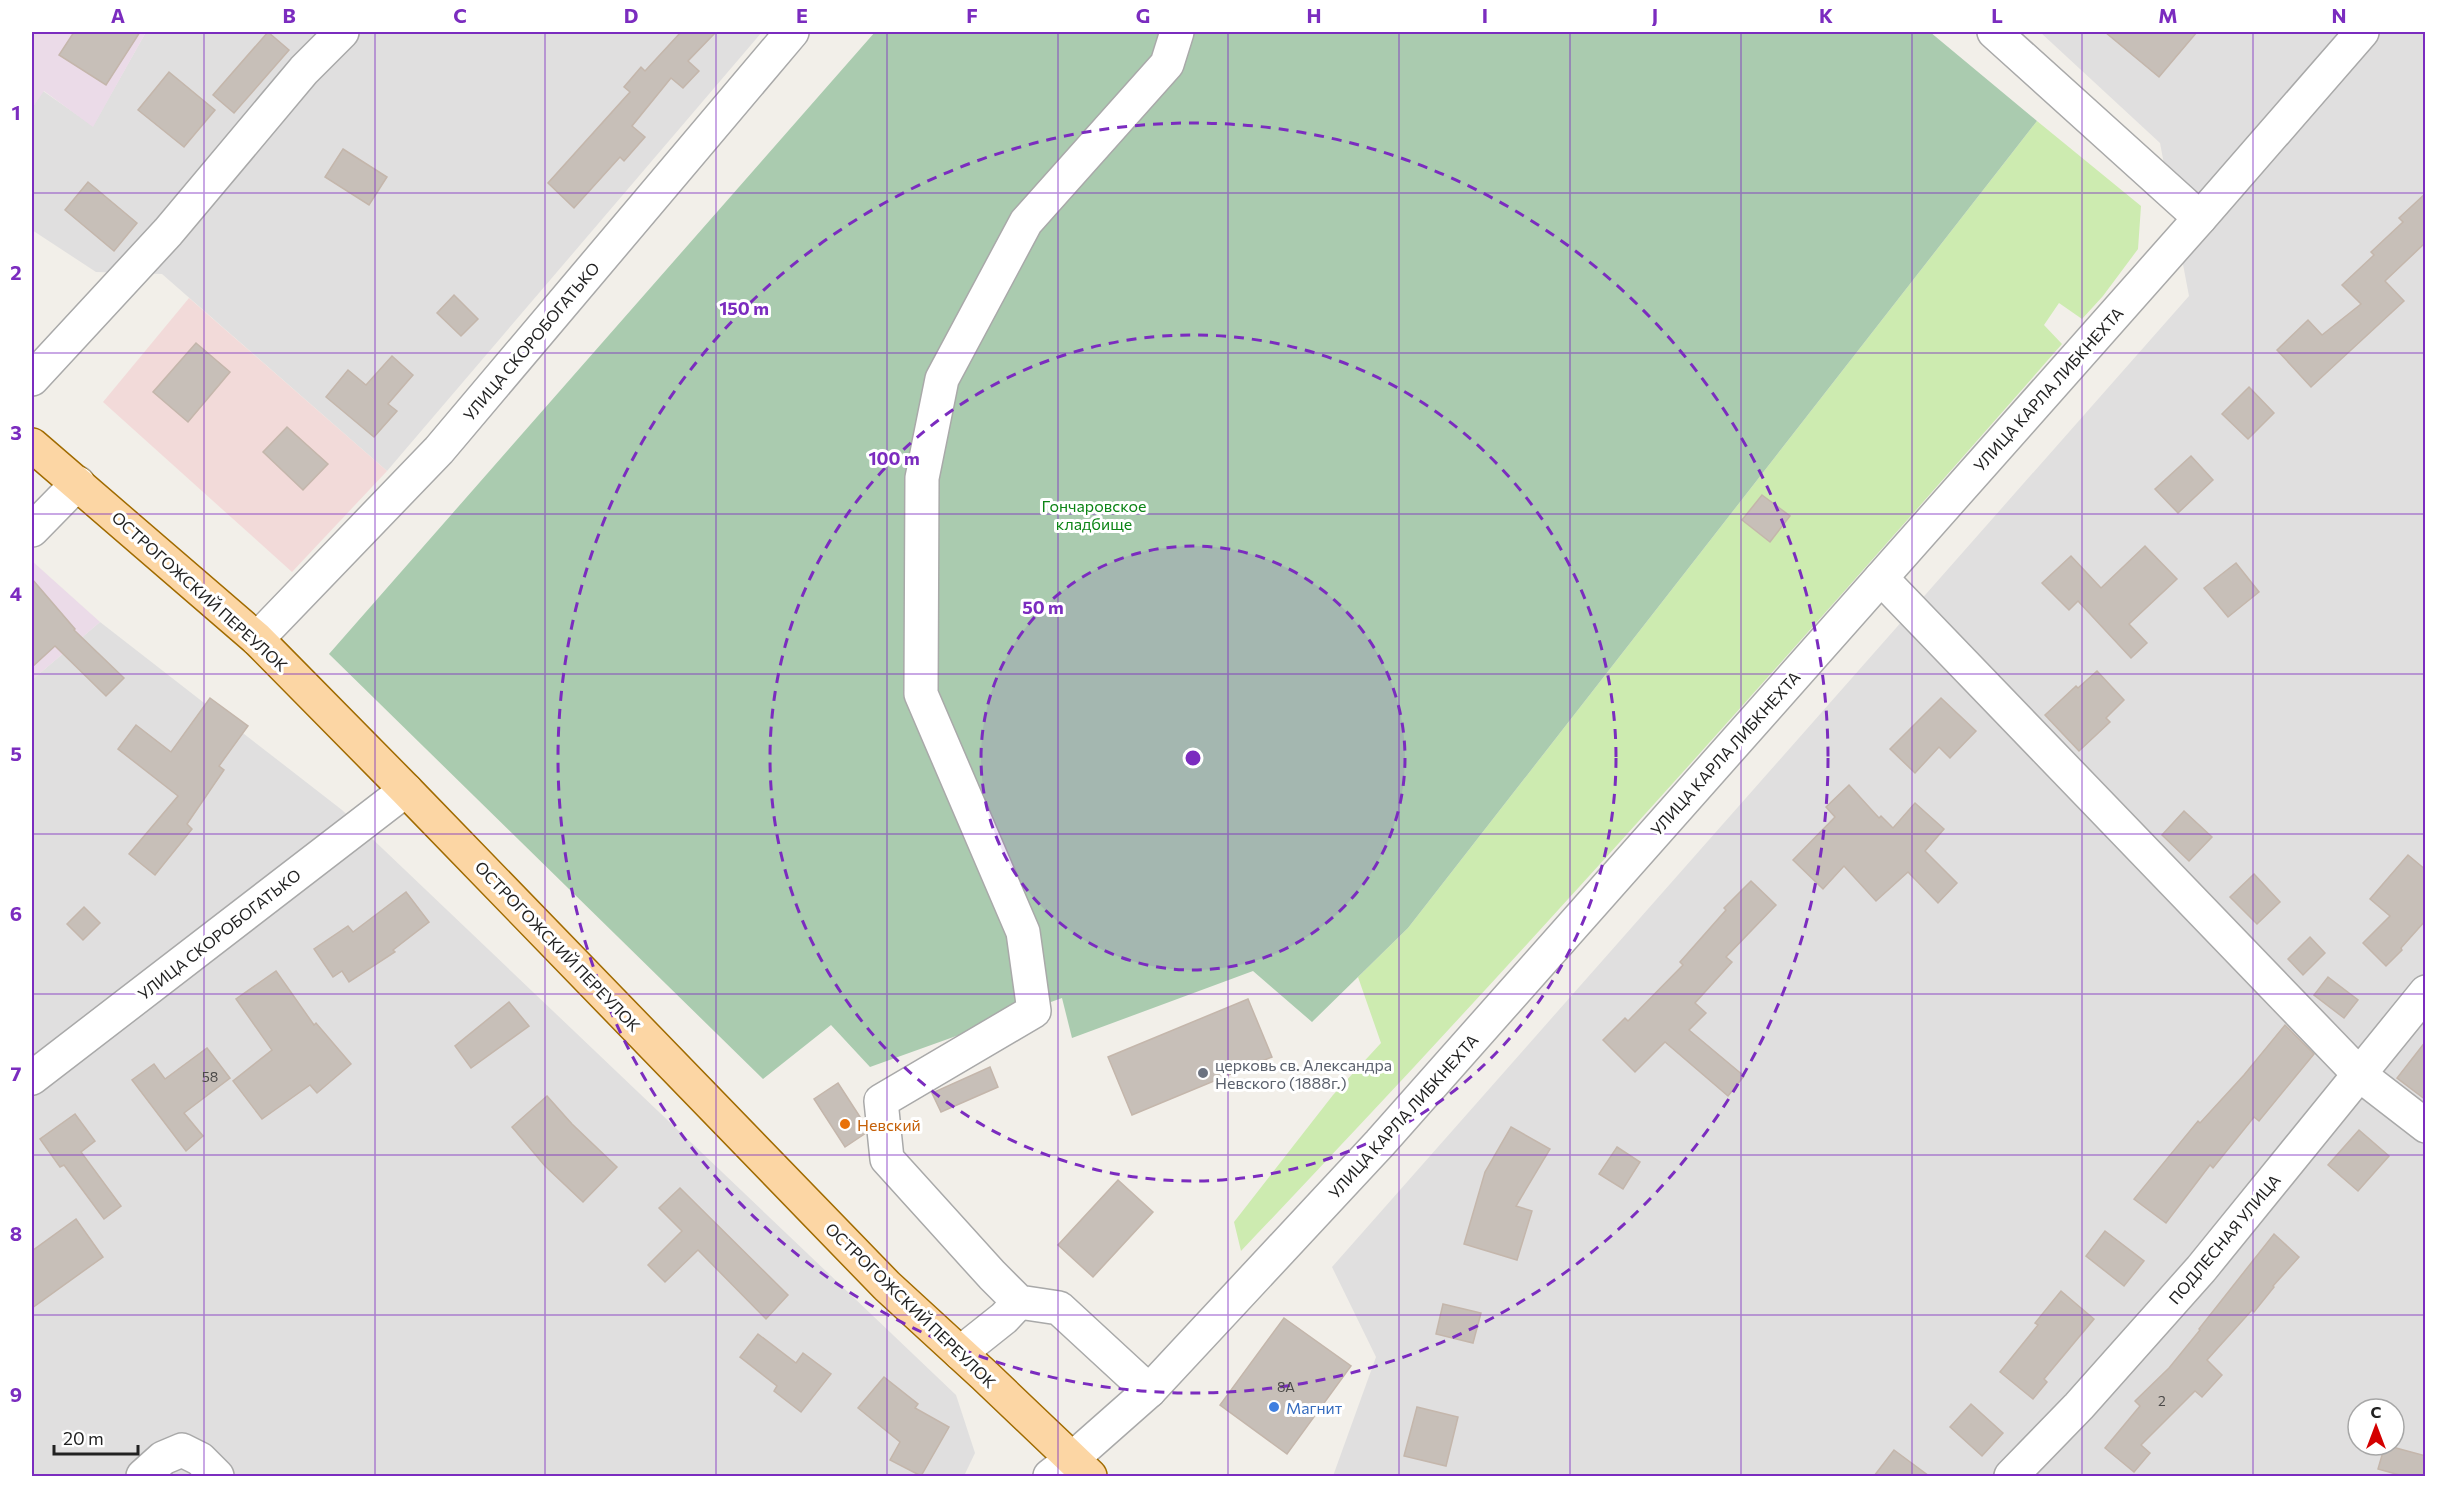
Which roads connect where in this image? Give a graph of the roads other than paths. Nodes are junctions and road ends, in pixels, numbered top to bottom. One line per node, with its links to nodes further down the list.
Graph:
1 (342, 32): 7 (street)
2 (792, 32): 12 (street, УЛИЦА СКОРОБОГАТЬКО)
3 (1177, 32): 18 (street)
4 (1994, 32): 6 (street)
5 (2362, 32): 6 (street, УЛИЦА КАРЛА ЛИБКНЕХТА)
6 (2200, 218): 11 (street, УЛИЦА КАРЛА ЛИБКНЕХТА)
7 (32, 380)
8 (32, 445): 9 (main road, ОСТРОГОЖСКИЙ ПЕРЕУЛОК)
9 (78, 483): 10 (street); 12 (main road, ОСТРОГОЖСКИЙ ПЕРЕУЛОК)
10 (32, 530)
11 (1881, 578): 15 (street); 20 (street, УЛИЦА КАРЛА ЛИБКНЕХТА)
12 (257, 639): 13 (main road, ОСТРОГОЖСКИЙ ПЕРЕУЛОК)
13 (406, 790): 16 (street, УЛИЦА СКОРОБОГАТЬКО); 19 (main road, ОСТРОГОЖСКИЙ ПЕРЕУЛОК)
14 (2426, 992): 15 (street, ПОДЛЕСНАЯ УЛИЦА)
15 (2360, 1075): 17 (street); 24 (street, ПОДЛЕСНАЯ УЛИЦА)
16 (32, 1078)
17 (2426, 1126)
18 (1019, 1302): 19 (street); 20 (street)
19 (960, 1353): 21 (main road, ОСТРОГОЖСКИЙ ПЕРЕУЛОК)
20 (1149, 1391): 21 (street, УЛИЦА КАРЛА ЛИБКНЕХТА)
21 (1071, 1471)
22 (143, 1476): 23 (street)
23 (217, 1476)
24 (2011, 1476)

